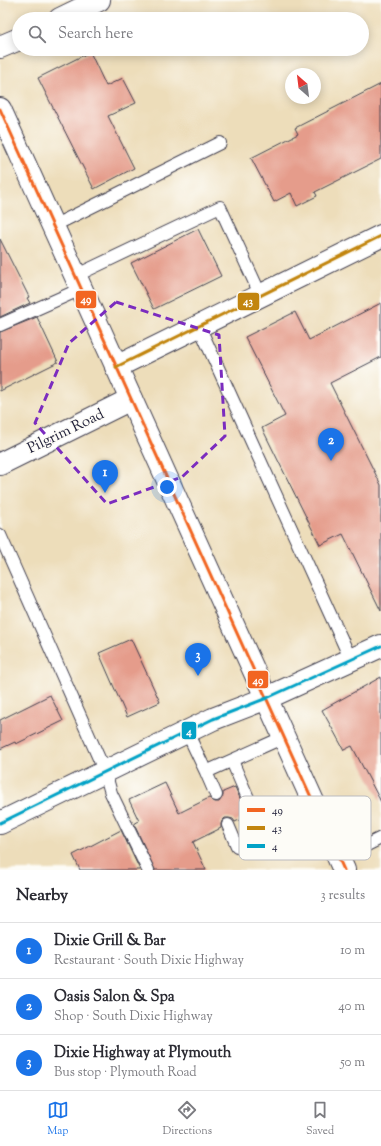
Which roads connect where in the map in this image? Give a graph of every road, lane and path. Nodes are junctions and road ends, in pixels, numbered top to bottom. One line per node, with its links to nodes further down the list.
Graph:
1 (99, 0): 2 (street)
2 (74, 12)
3 (12, 42): 4 (street)
4 (0, 47)
5 (0, 109): 7 (street)
6 (220, 143): 7 (lane)
7 (53, 226): 9 (street)
8 (381, 236): 10 (street)
9 (78, 282): 10 (lane); 11 (lane); 13 (street)
10 (260, 296): 12 (street)
11 (0, 325)
12 (199, 326): 13 (street); 18 (lane)
13 (116, 367): 14 (street)
14 (131, 399): 15 (street, Pilgrim Road); 19 (street)
15 (0, 464)
16 (0, 535): 23 (lane)
17 (381, 646): 18 (street)
18 (351, 660): 19 (street)
19 (267, 698): 20 (street); 21 (street)
20 (187, 732): 23 (street); 24 (lane)
21 (284, 737): 22 (lane); 27 (street)
22 (232, 761): 24 (lane); 26 (lane)
23 (105, 772): 28 (street); 33 (lane)
24 (206, 772): 25 (lane)
25 (216, 795)
26 (247, 796)
27 (311, 796)
28 (0, 823)
29 (228, 825): 31 (lane)
30 (381, 838): 32 (lane)
31 (239, 845)
32 (371, 845)
33 (148, 870)

